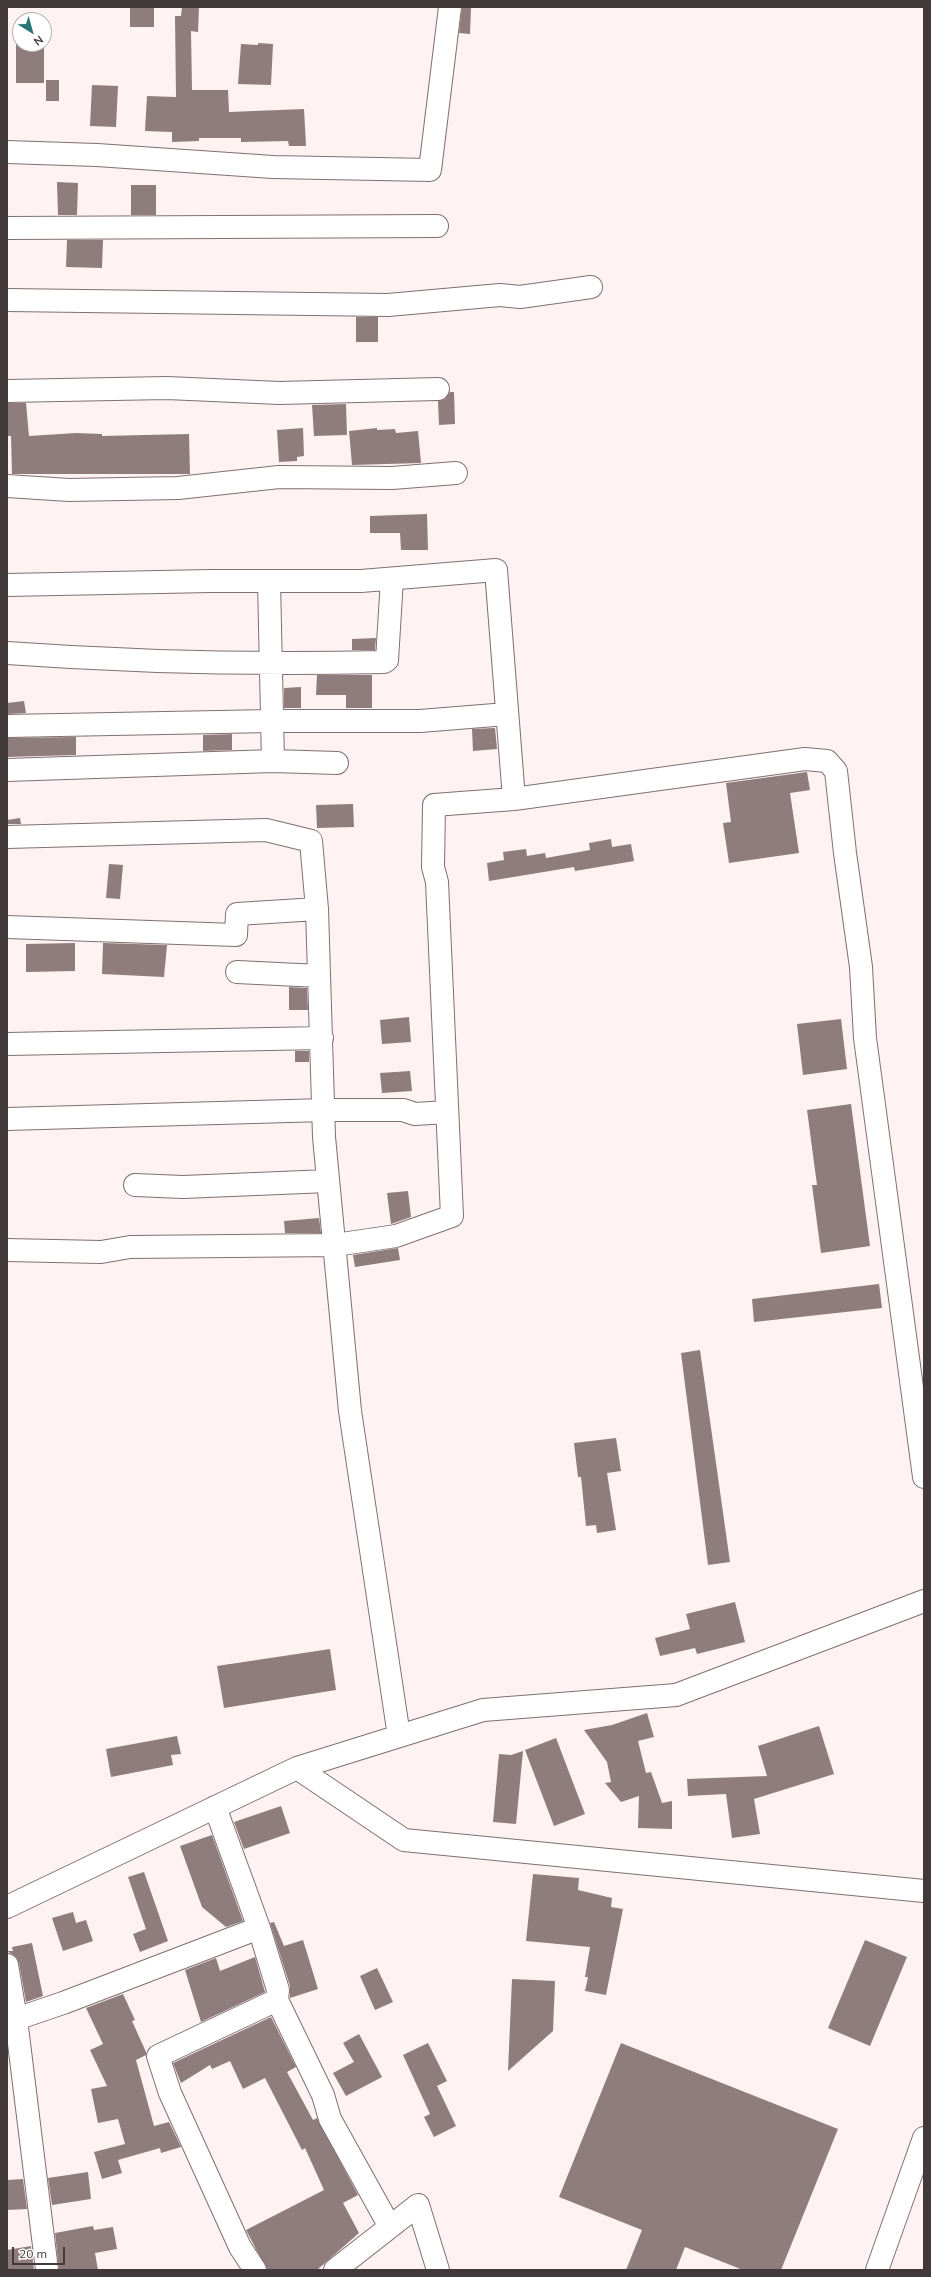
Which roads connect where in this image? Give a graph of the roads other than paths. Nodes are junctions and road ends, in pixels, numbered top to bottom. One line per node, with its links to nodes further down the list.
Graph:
1 (450, 7): 2 (street)
2 (7, 152)
3 (437, 226): 4 (street)
4 (7, 228)
5 (591, 287): 6 (street)
6 (7, 300)
7 (438, 389): 8 (street)
8 (7, 391)
9 (456, 473): 10 (street)
10 (7, 486)
11 (392, 578): 12 (street); 15 (street); 16 (street)
12 (269, 581): 13 (street); 15 (street)
13 (7, 585)
14 (7, 653): 15 (street)
15 (270, 665): 17 (street)
16 (507, 714): 17 (street); 22 (street)
17 (271, 721): 18 (street); 19 (street)
18 (7, 726)
19 (273, 761): 20 (street); 21 (street)
20 (337, 763)
21 (7, 770)
22 (514, 799): 31 (street); 37 (street)
23 (7, 837): 24 (street)
24 (317, 909): 25 (street); 27 (street)
25 (7, 927)
26 (237, 972): 27 (street)
27 (319, 976): 28 (street)
28 (322, 1038): 29 (street); 30 (street)
29 (7, 1044)
30 (324, 1110): 31 (street); 32 (street); 33 (street)
31 (447, 1112): 35 (street)
32 (7, 1119)
33 (328, 1180): 34 (street); 35 (street)
34 (135, 1185)
35 (335, 1245): 36 (street); 39 (street)
36 (7, 1250)
37 (924, 1477)
38 (924, 1601): 39 (street)
39 (399, 1736): 40 (street)
40 (297, 1768): 41 (street); 42 (street)
41 (215, 1807): 43 (street); 44 (street)
42 (924, 1891)
43 (7, 1907)
44 (259, 1928): 46 (street); 47 (street)
45 (7, 1965): 47 (street)
46 (278, 2000): 49 (street); 51 (street)
47 (16, 2019): 50 (street)
48 (924, 2138): 54 (street)
49 (390, 2228): 52 (street); 53 (street)
50 (47, 2270)
51 (255, 2270)
52 (335, 2270)
53 (438, 2270)
54 (877, 2270)

